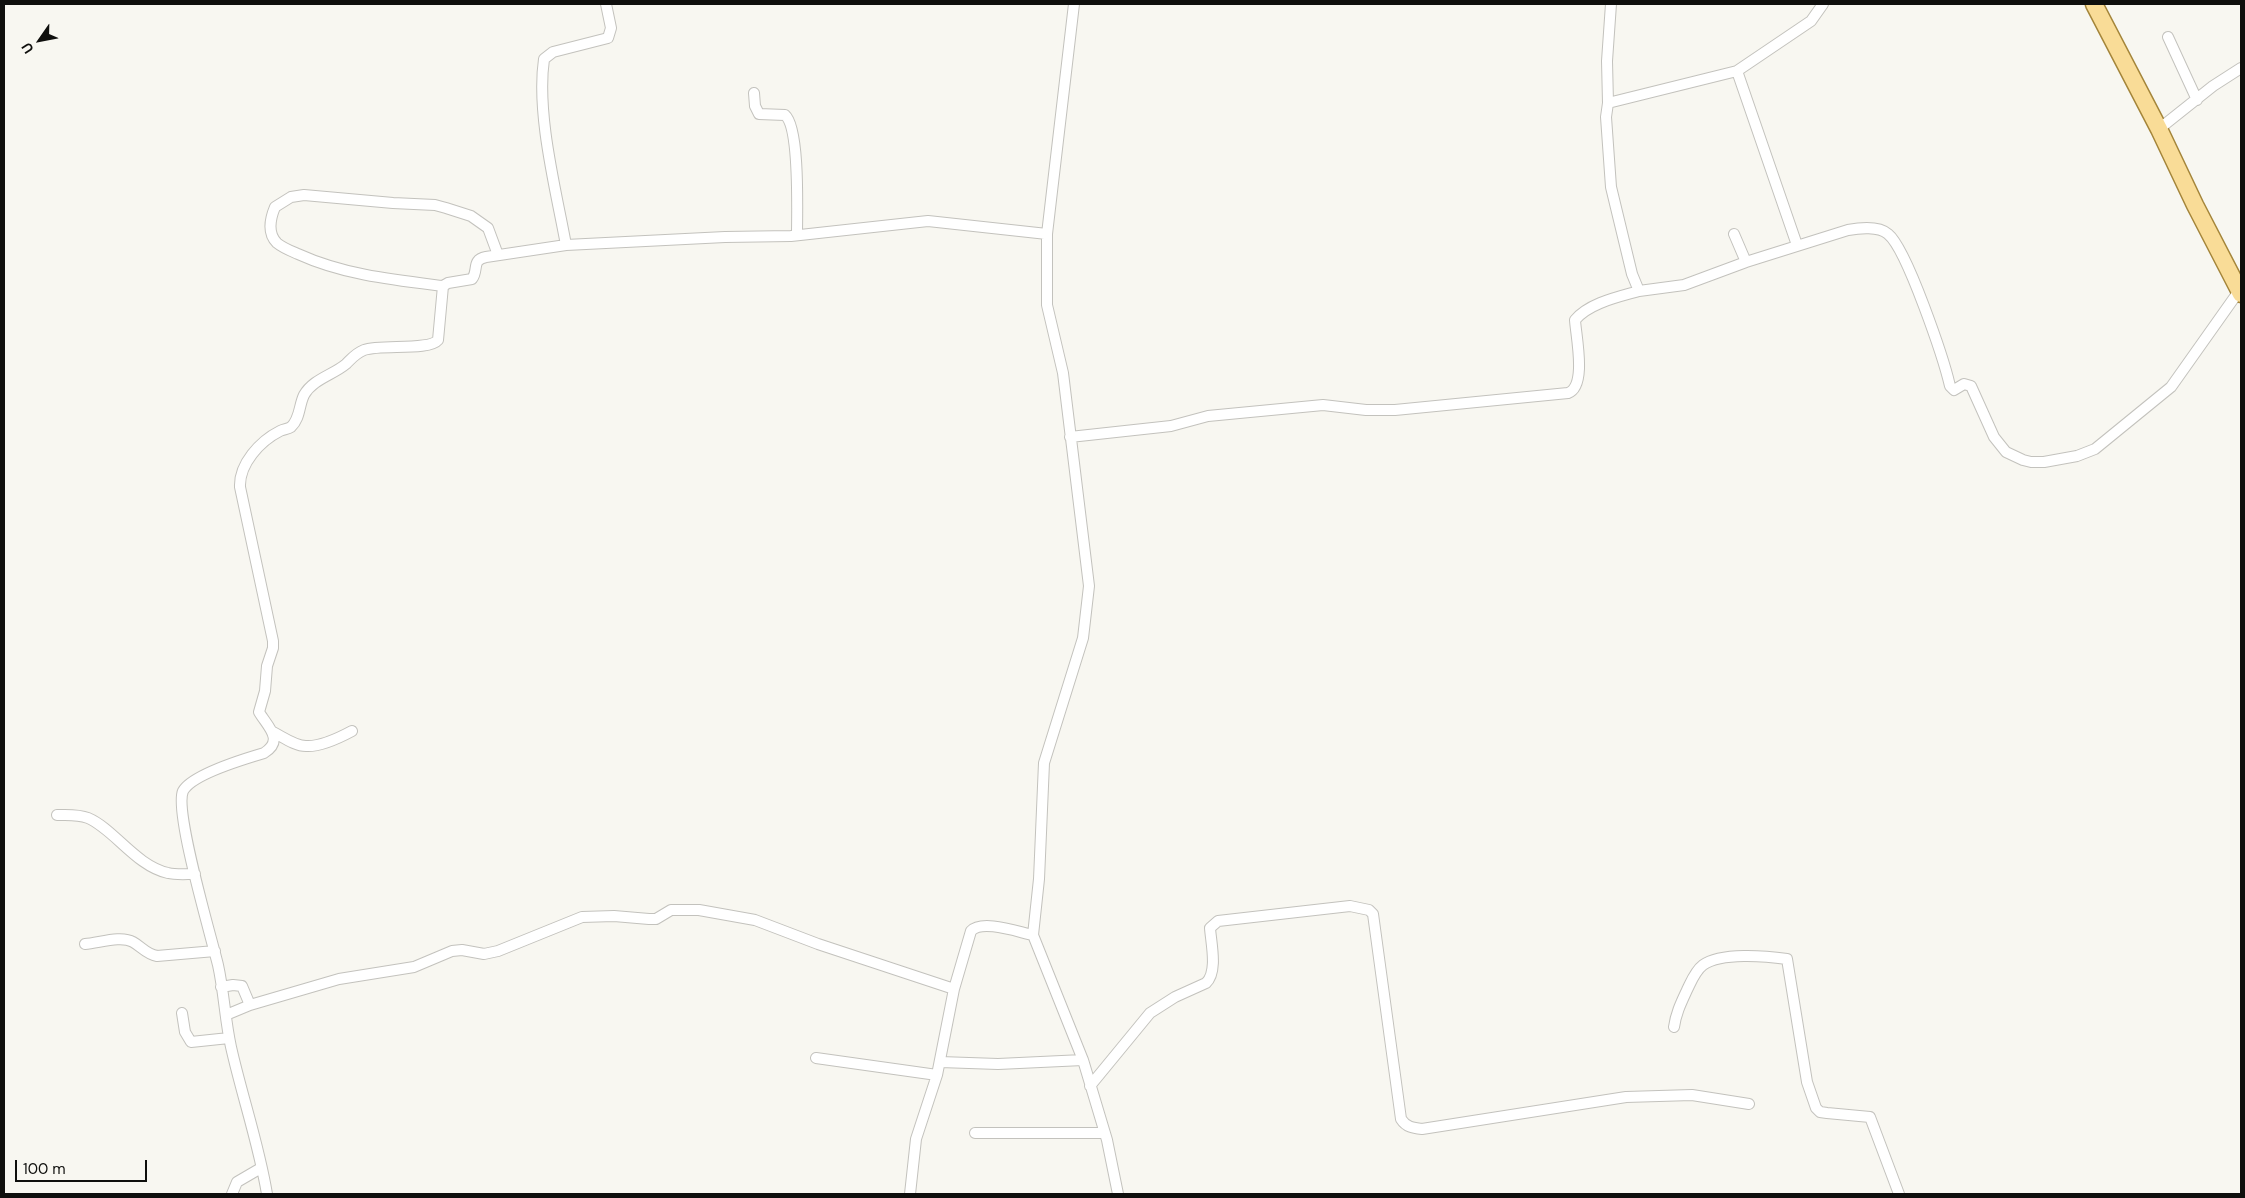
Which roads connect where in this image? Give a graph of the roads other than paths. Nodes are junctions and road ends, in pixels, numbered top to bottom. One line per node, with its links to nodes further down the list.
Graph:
1 (606, 4): 16 (street)
2 (1074, 4): 13 (street)
3 (1610, 4): 11 (street)
4 (1823, 4): 8 (street)
5 (2094, 4): 12 (main road)
6 (2168, 37): 10 (street)
7 (2241, 68): 10 (street)
8 (1737, 71): 11 (street); 17 (street)
9 (754, 93): 15 (street)
10 (2197, 100): 12 (street)
11 (1608, 103): 21 (street)
12 (2159, 129): 22 (main road)
13 (1047, 234): 15 (street); 23 (street)
14 (1734, 234): 19 (street)
15 (797, 235): 16 (street)
16 (566, 245): 18 (street)
17 (1797, 246): 19 (street); 22 (street)
18 (498, 255): 20 (street); 20 (street)
19 (1746, 262): 21 (street)
20 (443, 286): 25 (street)
21 (1639, 291): 23 (street)
22 (2240, 292)
23 (1070, 437): 28 (street)
24 (352, 731): 25 (street)
25 (273, 732): 27 (street)
26 (57, 815): 27 (street)
27 (195, 874): 30 (street)
28 (1033, 936): 32 (street); 39 (street)
29 (86, 944): 30 (street)
30 (215, 951): 31 (street)
31 (221, 987): 33 (street); 35 (street)
32 (954, 989): 33 (street); 40 (street)
33 (250, 1005): 35 (street)
34 (182, 1013): 37 (street)
35 (226, 1015): 37 (street)
36 (1674, 1027): 51 (street)
37 (229, 1038): 46 (street)
38 (816, 1058): 41 (street)
39 (1083, 1060): 40 (street); 42 (street)
40 (940, 1062): 41 (street)
41 (937, 1075): 49 (street)
42 (1090, 1086): 43 (street); 45 (street)
43 (1749, 1104)
44 (975, 1133): 45 (street)
45 (1105, 1134): 50 (street)
46 (261, 1168): 47 (street); 48 (street)
47 (232, 1194)
48 (267, 1194)
49 (910, 1194)
50 (1118, 1194)
51 (1899, 1194)

